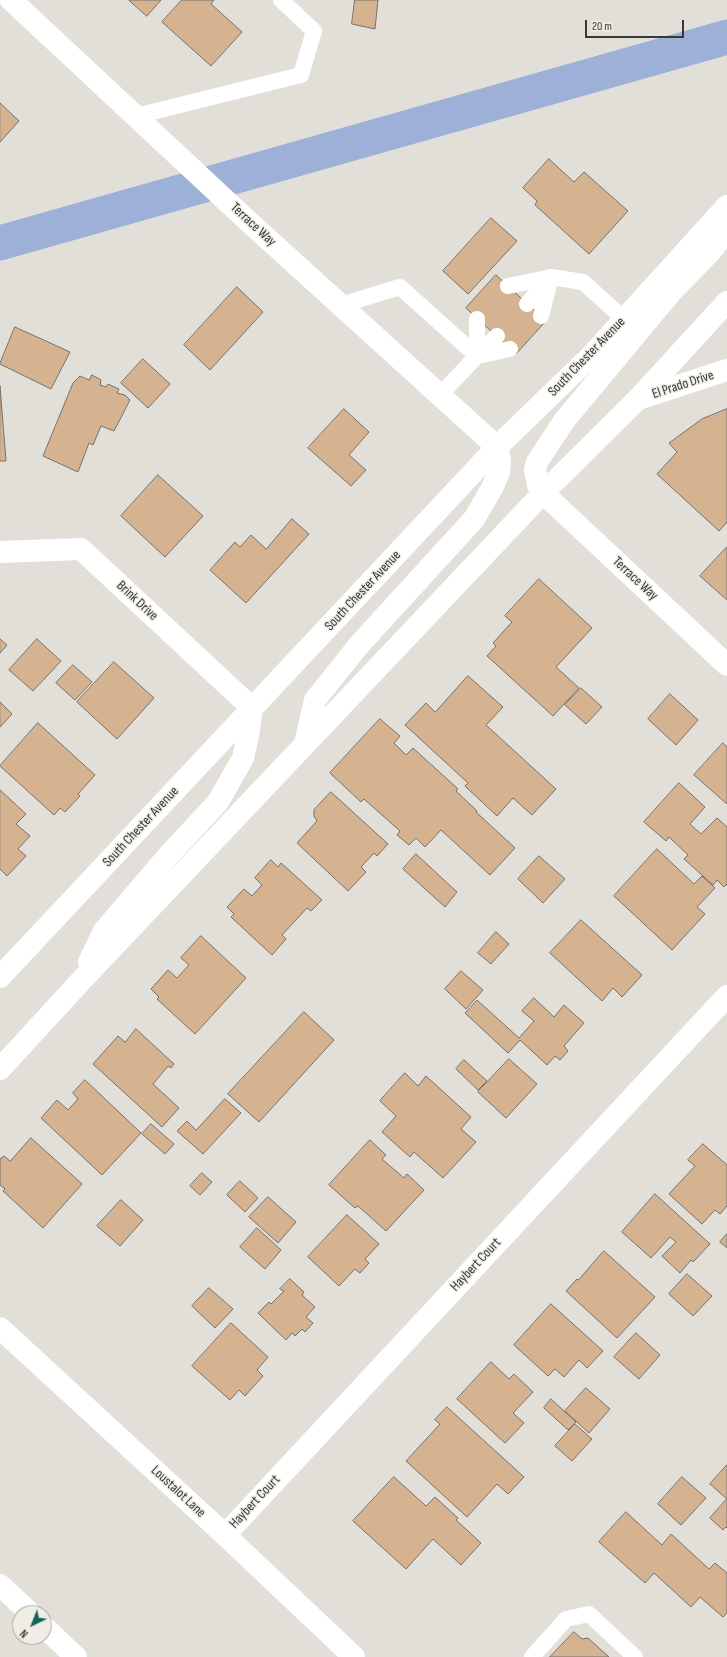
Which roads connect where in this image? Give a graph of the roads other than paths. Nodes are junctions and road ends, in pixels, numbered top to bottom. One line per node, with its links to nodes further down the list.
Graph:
1 (11, 0): 3 (main road, Terrace Way)
2 (281, 0): 3 (lane)
3 (136, 116): 10 (main road, Terrace Way)
4 (727, 206): 13 (main road, South Chester Avenue)
5 (727, 230): 21 (main road)
6 (551, 277): 7 (lane); 9 (lane); 11 (lane); 13 (lane)
7 (508, 286)
8 (727, 302): 19 (main road)
9 (527, 304)
10 (341, 305): 16 (lane); 18 (main road, Terrace Way)
11 (540, 316)
12 (477, 319): 16 (lane)
13 (624, 319): 20 (main road, South Chester Avenue)
14 (497, 336): 16 (lane)
15 (510, 349): 16 (lane)
16 (477, 356): 18 (lane)
17 (727, 370): 19 (main road, El Prado Drive)
18 (440, 395): 20 (main road, Terrace Way)
19 (638, 399): 21 (main road)
20 (497, 447): 24 (main road, South Chester Avenue); 25 (main road)
21 (543, 492): 23 (main road, Terrace Way); 25 (main road)
22 (0, 552): 24 (main road, Brink Drive)
23 (727, 665)
24 (252, 708): 26 (main road, South Chester Avenue); 27 (main road)
25 (306, 744): 27 (main road)
26 (0, 977)
27 (79, 983): 29 (main road)
28 (727, 996): 31 (main road, Haybert Court)
29 (0, 1069)
30 (0, 1328): 31 (main road, Loustalot Lane)
31 (225, 1535): 36 (main road, Loustalot Lane)
32 (0, 1585): 33 (main road)
33 (21, 1605)
34 (52, 1634): 35 (main road)
35 (76, 1657)
36 (354, 1657)
37 (532, 1657): 38 (lane)
38 (635, 1657)

